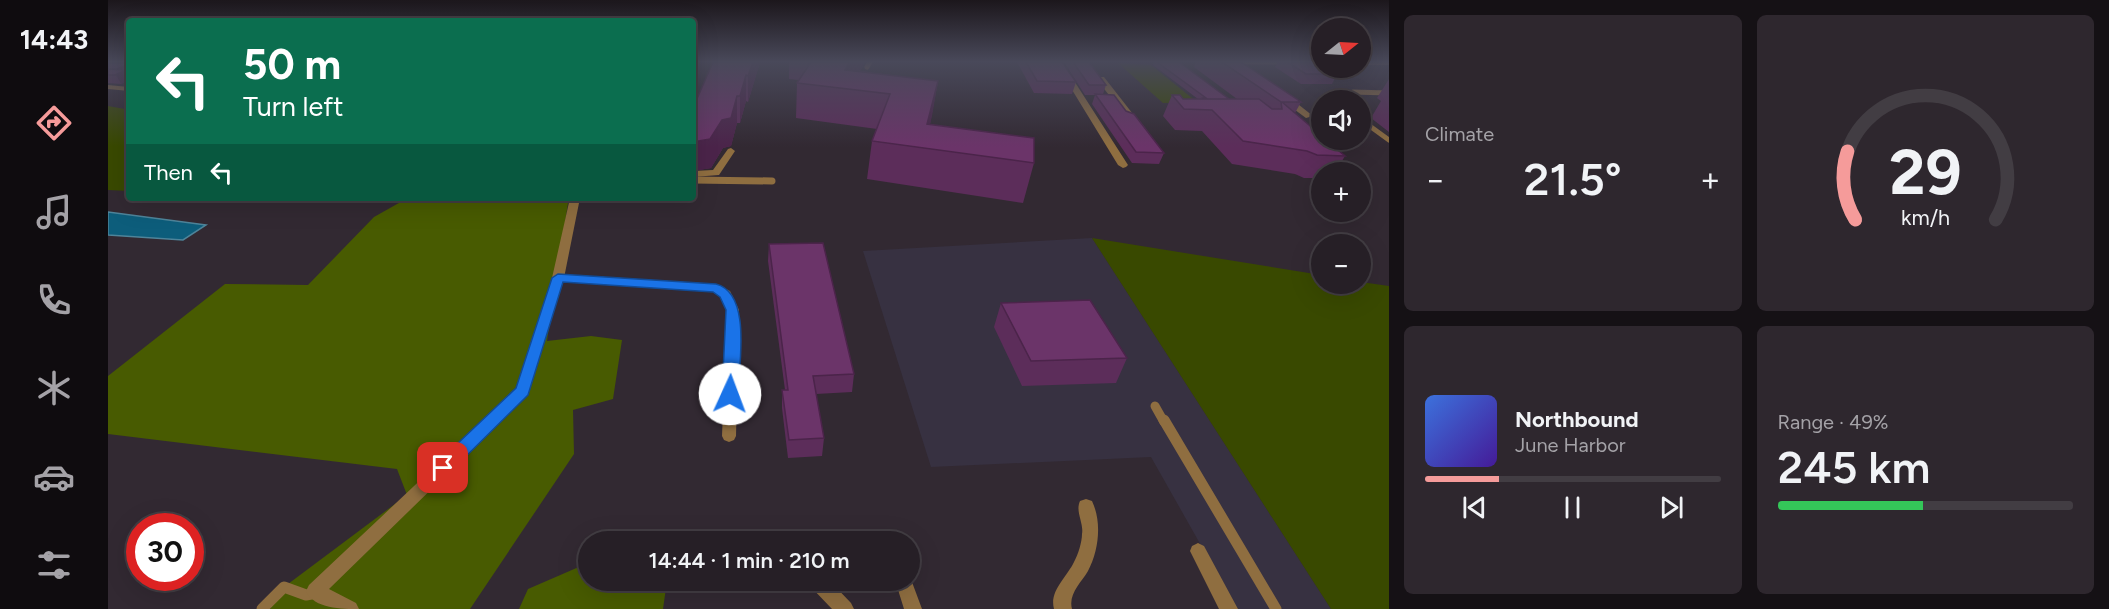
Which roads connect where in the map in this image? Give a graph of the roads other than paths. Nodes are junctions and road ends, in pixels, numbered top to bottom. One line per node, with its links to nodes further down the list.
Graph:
1 (1075, 90): 6 (street)
2 (1110, 90): 9 (street)
3 (1371, 92): 4 (lane)
4 (1389, 93)
5 (1280, 96): 10 (street)
6 (1080, 99): 7 (street); 15 (street)
7 (1090, 100)
8 (1109, 100): 9 (street)
9 (1119, 101): 11 (street)
10 (1309, 116)
11 (1133, 120)
12 (1371, 127): 13 (lane)
13 (1389, 140)
14 (731, 150): 16 (street)
15 (1123, 165)
16 (696, 174)
17 (696, 180): 18 (lane)
18 (772, 181)
19 (574, 201): 20 (street)
20 (558, 278): 22 (street); 27 (street)
21 (1155, 406): 34 (lane)
22 (729, 436)
23 (1086, 506): 32 (street)
24 (1198, 551): 33 (street)
25 (827, 591): 30 (street)
26 (907, 591): 31 (street)
27 (319, 592): 28 (lane); 29 (street)
28 (262, 609)
29 (350, 609)
30 (845, 609)
31 (913, 609)
32 (1063, 609)
33 (1229, 609)
34 (1276, 609)

